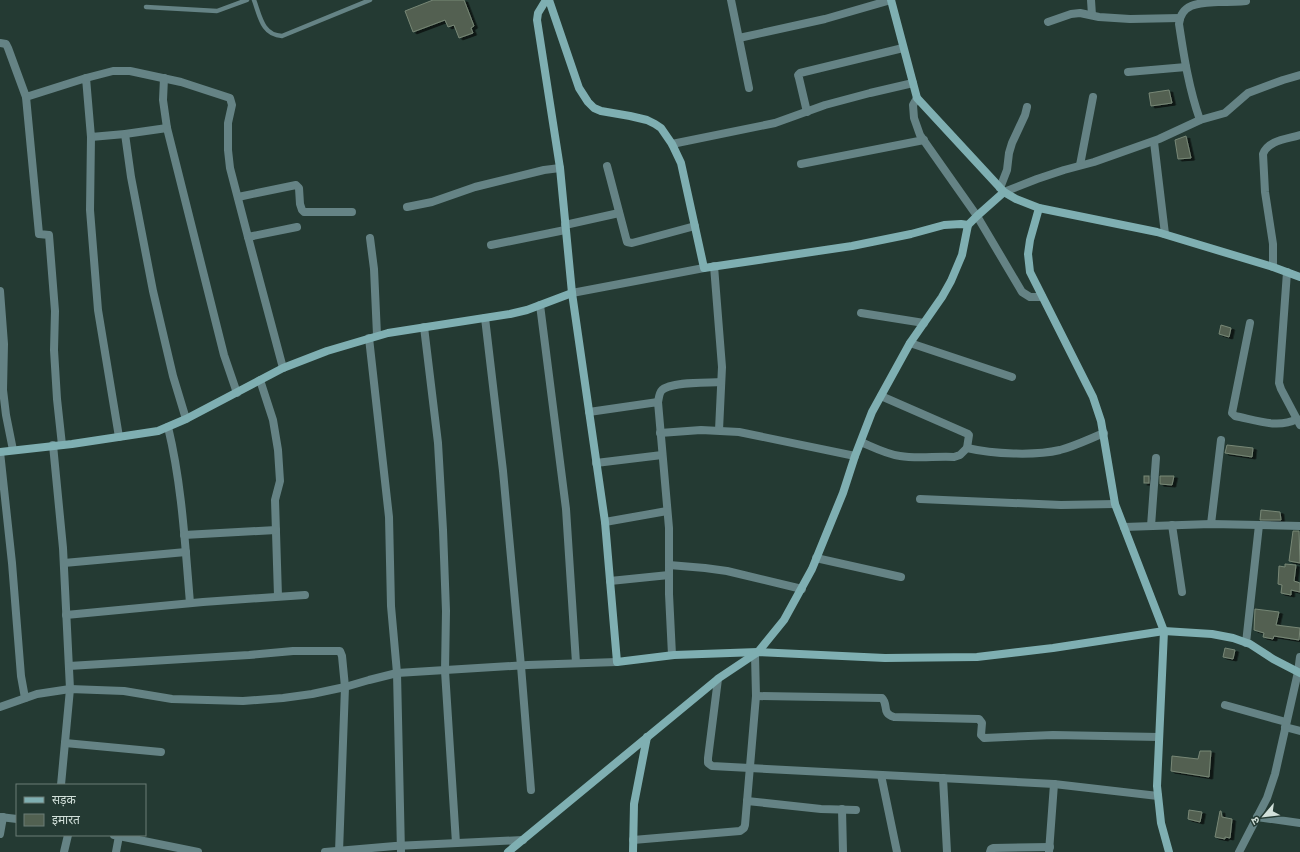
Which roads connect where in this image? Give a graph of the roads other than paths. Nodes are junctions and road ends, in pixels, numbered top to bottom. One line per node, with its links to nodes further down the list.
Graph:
1 (247, 0): 11 (lane)
2 (254, 0): 3 (lane)
3 (370, 0)
4 (546, 0): 41 (street)
5 (549, 0): 37 (street)
6 (731, 0): 15 (street)
7 (891, 0): 15 (street); 17 (street)
8 (1091, 0): 12 (street)
9 (1246, 1): 10 (street)
10 (1206, 2): 13 (street)
11 (146, 7)
12 (1092, 15): 13 (street); 14 (street)
13 (1180, 18): 18 (street)
14 (1048, 22)
15 (739, 38): 24 (street)
16 (0, 43): 25 (street)
17 (903, 48): 23 (street); 29 (street)
18 (1186, 67): 19 (street); 30 (street)
19 (1128, 72)
20 (1300, 75): 30 (street)
21 (86, 78): 22 (street); 25 (street); 34 (street)
22 (164, 78): 31 (street); 43 (street)
23 (913, 83): 27 (street); 29 (street)
24 (749, 88)
25 (26, 97): 91 (street)
26 (1093, 97): 39 (street)
27 (917, 98): 35 (street); 42 (street)
28 (1027, 107): 42 (street)
29 (807, 112): 37 (street)
30 (1200, 120): 36 (street)
31 (167, 128): 32 (street); 77 (street)
32 (125, 134): 34 (street); 81 (street)
33 (1300, 136): 58 (street)
34 (91, 137): 87 (street)
35 (924, 140): 38 (street); 48 (street)
36 (1154, 142): 39 (street); 53 (street)
37 (672, 144): 49 (street)
38 (801, 164)
39 (1080, 165): 42 (street)
40 (607, 166): 47 (street)
41 (560, 168): 44 (street); 52 (street)
42 (1002, 190): 45 (street); 48 (street)
43 (238, 197): 46 (street); 54 (street)
44 (407, 207)
45 (1040, 208): 53 (street); 64 (street)
46 (352, 212)
47 (619, 213): 49 (street); 52 (street)
48 (977, 216): 50 (street); 64 (street)
49 (695, 226): 59 (street)
50 (968, 226): 57 (street); 68 (street)
51 (297, 227): 54 (street)
52 (565, 228): 56 (street); 63 (street)
53 (1165, 234): 58 (street)
54 (248, 237): 73 (street)
55 (370, 238): 71 (street)
56 (490, 245)
57 (714, 266): 59 (street); 76 (street)
58 (1273, 267): 60 (street)
59 (704, 268): 63 (street)
60 (1287, 272): 61 (street); 82 (street)
61 (1300, 277)
62 (0, 291): 93 (street)
63 (572, 293): 65 (street); 80 (street)
64 (1042, 297): 85 (street)
65 (540, 306): 67 (street); 130 (street)
66 (861, 313): 68 (street)
67 (485, 318): 70 (street); 132 (street)
68 (924, 323): 72 (street)
69 (1250, 323): 82 (street)
70 (424, 327): 71 (street); 133 (street)
71 (373, 337): 73 (street); 134 (street)
72 (910, 343): 74 (street); 78 (street)
73 (283, 368): 75 (street)
74 (1012, 377)
75 (260, 380): 77 (street); 109 (street)
76 (721, 382): 79 (street); 84 (street)
77 (237, 393): 81 (street)
78 (881, 396): 89 (street); 92 (street)
79 (658, 402): 80 (street); 86 (street)
80 (589, 412): 98 (street)
81 (186, 419): 83 (street)
82 (1298, 422)
83 (168, 427): 87 (street); 110 (street)
84 (719, 430): 86 (street); 96 (street)
85 (1104, 433): 92 (street); 100 (street)
86 (660, 434): 95 (street)
87 (119, 437): 91 (street)
88 (1221, 440): 103 (street)
89 (861, 442): 92 (street); 96 (street)
90 (53, 445): 91 (street); 93 (street); 113 (street)
91 (62, 445)
92 (967, 448)
93 (13, 450): 94 (street)
94 (0, 452): 140 (street)
95 (662, 455): 98 (street); 101 (street)
96 (855, 456): 112 (street)
97 (1156, 458): 106 (street)
98 (596, 463): 102 (street)
99 (920, 499): 100 (street)
100 (1115, 504): 108 (street)
101 (667, 511): 102 (street); 114 (street)
102 (605, 522): 117 (street)
103 (1211, 524): 104 (street); 105 (street)
104 (1172, 525): 106 (street); 119 (street)
105 (1259, 525): 107 (street); 125 (street)
106 (1151, 526): 108 (street)
107 (1300, 526)
108 (1124, 527): 124 (street)
109 (276, 530): 110 (street); 121 (street)
110 (184, 535): 111 (street)
111 (186, 552): 113 (street); 122 (street)
112 (816, 558): 116 (street); 118 (street)
113 (64, 563): 123 (street)
114 (669, 565): 115 (street); 118 (street)
115 (669, 574): 117 (street); 127 (street)
116 (901, 577)
117 (610, 581): 129 (street)
118 (802, 589): 126 (street)
119 (1182, 592)
120 (305, 595): 121 (street)
121 (278, 596): 122 (street)
122 (190, 603): 123 (street)
123 (66, 615): 131 (street)
124 (1164, 631): 125 (street); 126 (street); 146 (street)
125 (1246, 643): 135 (street)
126 (757, 653): 127 (street); 136 (street); 139 (street)
127 (672, 655): 129 (street)
128 (1300, 657): 135 (street)
129 (617, 662): 130 (street)
130 (576, 663): 132 (street)
131 (69, 666): 137 (street); 138 (street)
132 (521, 666): 133 (street); 154 (street)
133 (445, 671): 134 (street); 168 (street)
134 (397, 673): 137 (street); 169 (street)
135 (1299, 673): 143 (street)
136 (718, 679): 145 (street); 149 (street)
137 (345, 688): 138 (street); 172 (street)
138 (70, 689): 140 (street); 147 (street)
139 (756, 696): 146 (street); 149 (street)
140 (25, 698): 142 (street)
141 (1225, 705): 143 (street)
142 (0, 707)
143 (1286, 725): 144 (street); 160 (street)
144 (1300, 732)
145 (647, 737): 166 (street); 167 (street)
146 (1159, 737): 155 (street)
147 (65, 743): 148 (street); 152 (street)
148 (161, 752)
149 (750, 769): 150 (street); 156 (street)
150 (881, 775): 151 (street); 180 (street)
151 (943, 778): 153 (street); 181 (street)
152 (61, 784)
153 (1054, 784): 155 (street); 171 (street)
154 (531, 790)
155 (1158, 796): 183 (street)
156 (747, 801): 157 (street); 167 (street)
157 (842, 809): 158 (street); 179 (street)
158 (856, 810)
159 (2, 817): 161 (street); 163 (street)
160 (1257, 817): 162 (street); 184 (street)
161 (16, 819)
162 (1300, 823)
163 (0, 834)
164 (68, 836): 173 (street)
165 (116, 836): 170 (street); 174 (street)
166 (523, 840): 168 (street); 177 (street)
167 (633, 840): 178 (street)
168 (456, 843): 169 (street)
169 (401, 849): 172 (street)
170 (175, 850): 175 (street)
171 (1049, 850): 182 (street)
172 (340, 851): 176 (street)
173 (64, 852)
174 (116, 852)
175 (198, 852)
176 (325, 852)
177 (508, 852)
178 (633, 852)
179 (842, 852)
180 (897, 852)
181 (947, 852)
182 (990, 852)
183 (1169, 852)
184 (1238, 852)

